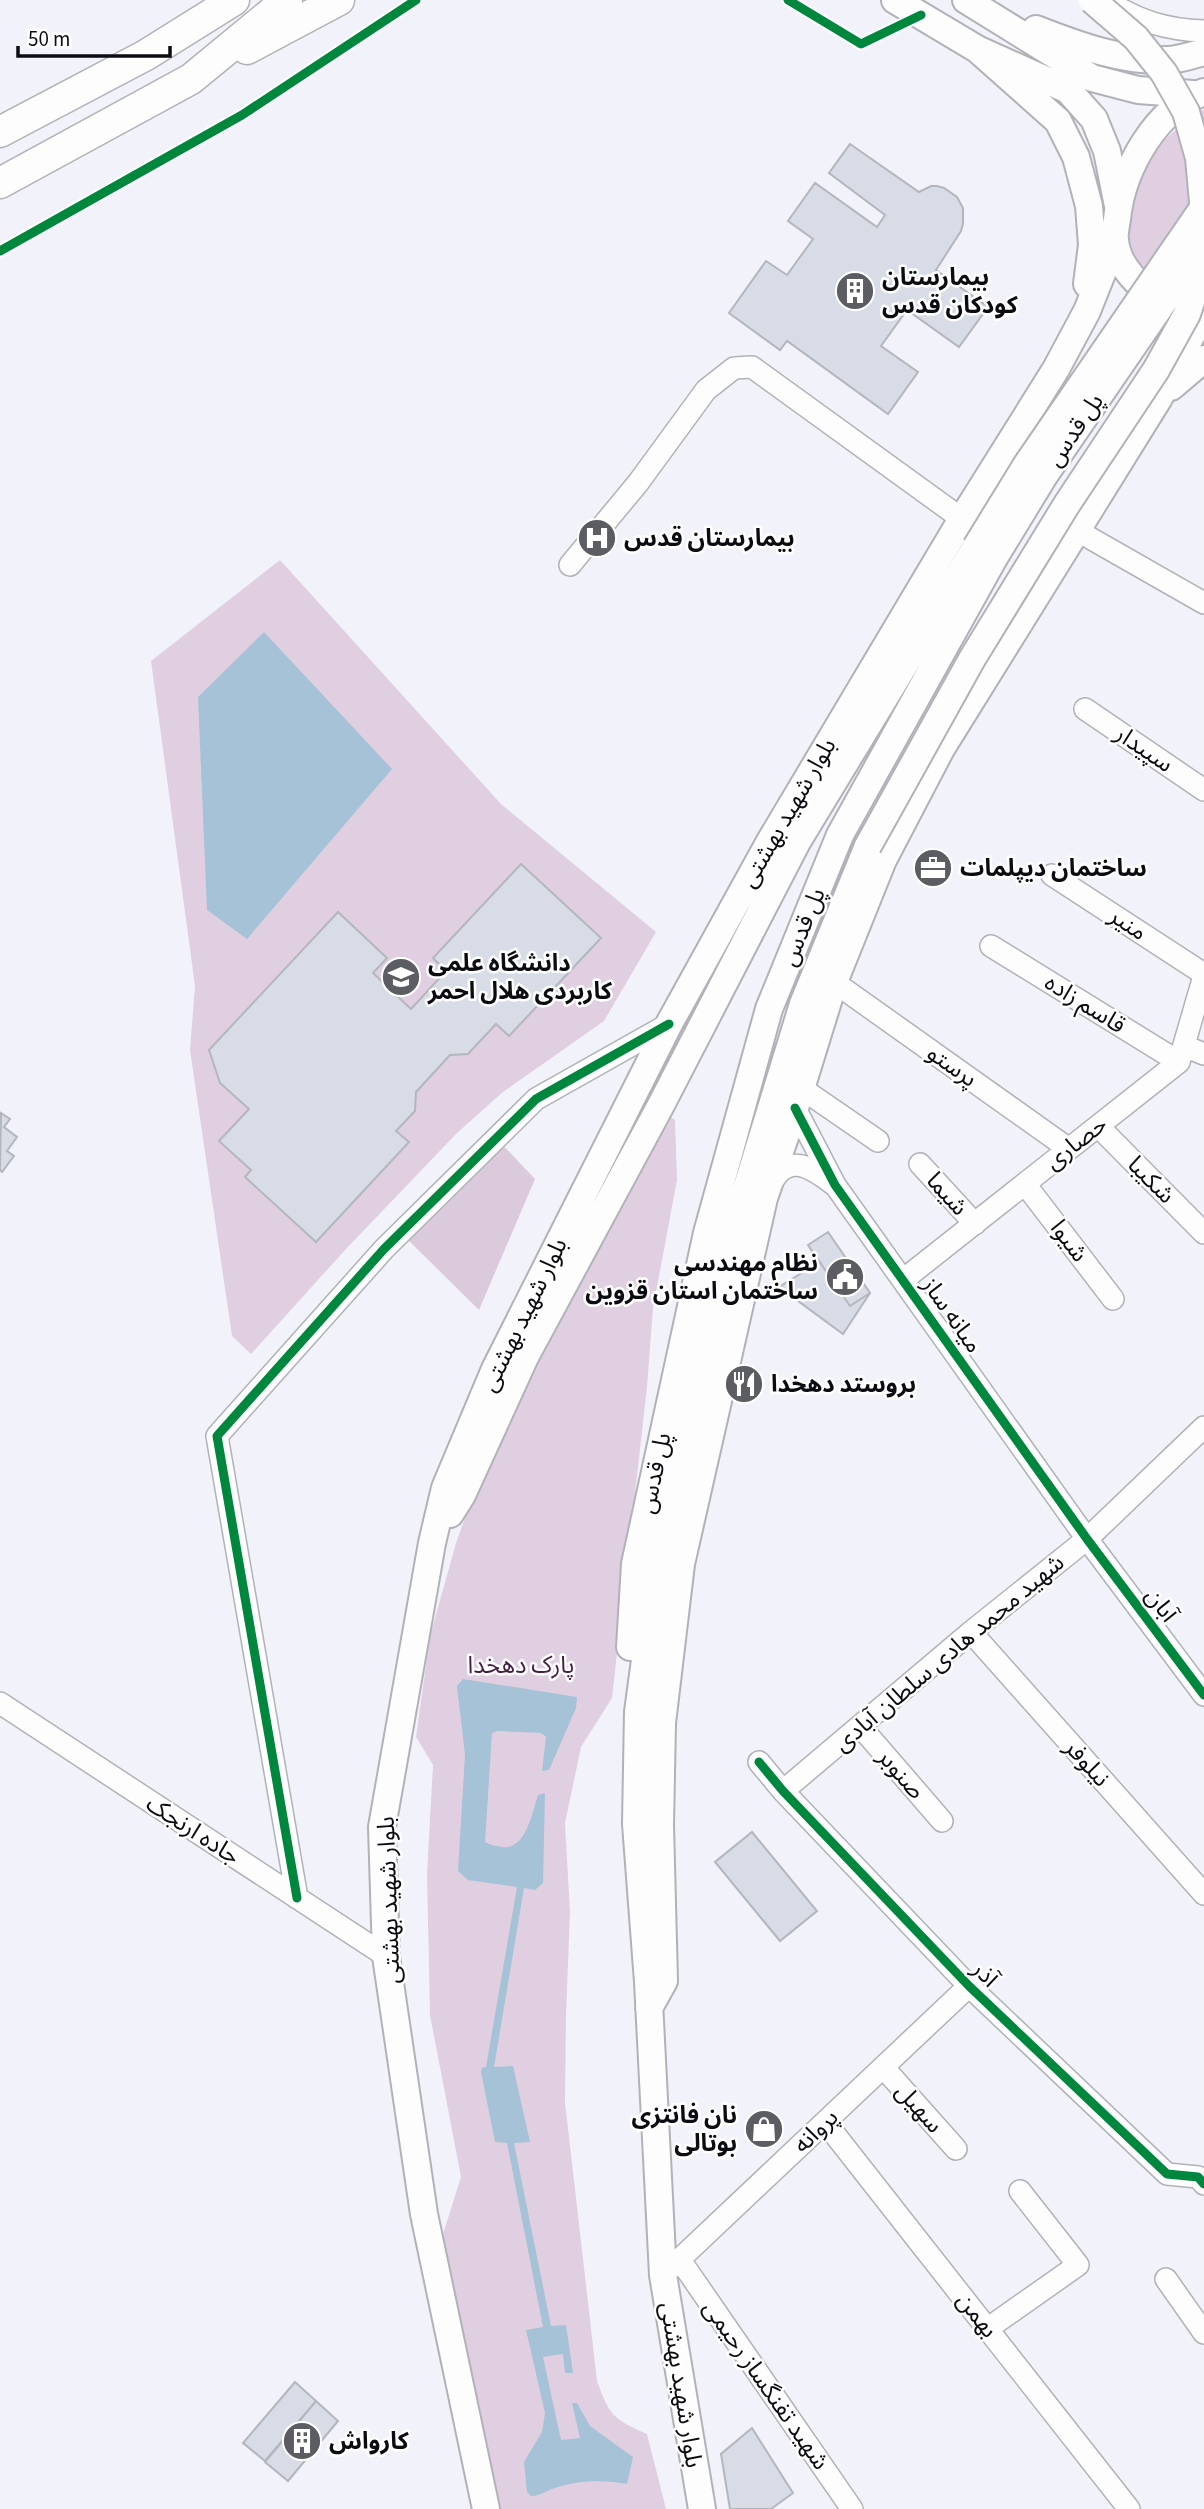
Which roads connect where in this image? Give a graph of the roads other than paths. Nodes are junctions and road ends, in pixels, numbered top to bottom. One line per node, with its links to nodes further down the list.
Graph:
1 (234, 0): 13 (highway)
2 (287, 0): 11 (highway)
3 (340, 0): 11 (highway)
4 (895, 0): 9 (main road)
5 (1092, 0): 54 (main road, پل قدس, bridge)
6 (1106, 0): 8 (street)
7 (973, 4): 10 (main road); 12 (main road)
8 (1204, 31)
9 (977, 49): 15 (main road); 22 (main road)
10 (1204, 52)
11 (191, 79): 14 (highway)
12 (1201, 93): 15 (main road)
13 (0, 132)
14 (0, 183)
15 (1118, 206): 17 (main road)
16 (1204, 207): 26 (main road, پل قدس, bridge)
17 (1115, 241): 19 (main road); 22 (main road, بلوار شهید بهشتی)
18 (1204, 242): 26 (main road, پل قدس, bridge)
19 (1204, 308)
20 (1204, 320): 23 (main road)
21 (1204, 359): 23 (main road)
22 (1056, 369): 24 (main road, بلوار شهید بهشتی)
23 (1159, 398): 25 (main road)
24 (962, 519): 27 (street); 35 (main road, بلوار شهید بهشتی)
25 (1076, 530): 28 (street); 34 (main road)
26 (985, 552): 52 (main road, پل قدس); 54 (main road, پل قدس)
27 (570, 565)
28 (1204, 603)
29 (1084, 709): 30 (street, سپیدار)
30 (1204, 790)
31 (1052, 875): 33 (street, منیر)
32 (990, 946): 36 (street, قاسم زاده)
33 (1204, 975): 36 (street)
34 (834, 982): 38 (main road); 41 (street, پرستو)
35 (669, 1024): 52 (main road, بلوار شهید بهشتی); 63 (street)
36 (1181, 1054): 37 (street, قاسم زاده); 39 (street, حصاری)
37 (1204, 1054)
38 (798, 1098): 40 (street); 44 (street, میانه ساز); 45 (main road)
39 (1098, 1126): 41 (street, حصاری); 47 (street, شکیبا)
40 (878, 1141)
41 (1069, 1149): 43 (street, حصاری)
42 (920, 1164): 46 (street, شیما)
43 (1025, 1184): 46 (street, حصاری); 49 (street, شیوا)
44 (835, 1185): 45 (street); 48 (street, میانه ساز)
45 (764, 1198): 66 (main road)
46 (975, 1224): 48 (street, حصاری)
47 (1204, 1233)
48 (903, 1280): 51 (street, میانه ساز)
49 (1113, 1299)
50 (1200, 1442): 51 (street, شهید محمد هادی سلطان آبادی)
51 (1087, 1539): 53 (street, شهید محمد هادی سلطان آبادی); 55 (street, آبان)
52 (432, 1543): 64 (main road, بلوار شهید بهشتی)
53 (971, 1632): 57 (street, شهید محمد هادی سلطان آبادی); 62 (street, نیلوفر)
54 (640, 1691): 61 (main road, پل قدس)
55 (1204, 1695)
56 (0, 1703): 63 (street, جاده ارنجک)
57 (860, 1726): 59 (street, شهید محمد هادی سلطان آبادی); 60 (street, صنوبر)
58 (759, 1762): 59 (street, آذر)
59 (783, 1791): 65 (street, آذر)
60 (942, 1821)
61 (636, 1824): 66 (main road, بلوار شهید بهشتی)
62 (1204, 1894)
63 (297, 1898): 64 (street, جاده ارنجک)
64 (386, 1956): 76 (main road, بلوار شهید بهشتی)
65 (969, 1986): 67 (street, پروانه); 70 (street, آذر)
66 (649, 2008): 72 (main road, بلوار شهید بهشتی)
67 (883, 2067): 68 (street, پروانه); 69 (street, سهیل)
68 (825, 2122): 72 (street, پروانه); 74 (street, بهمن)
69 (956, 2149)
70 (1202, 2178)
71 (1020, 2191): 74 (street)
72 (672, 2268): 77 (main road, بلوار شهید بهشتی); 78 (street, شهید تفنگساز رحیمی)
73 (1166, 2279): 75 (street)
74 (988, 2329): 79 (street, بهمن)
75 (1203, 2329)
76 (486, 2509)
77 (702, 2509)
78 (852, 2509)
79 (1129, 2509)

